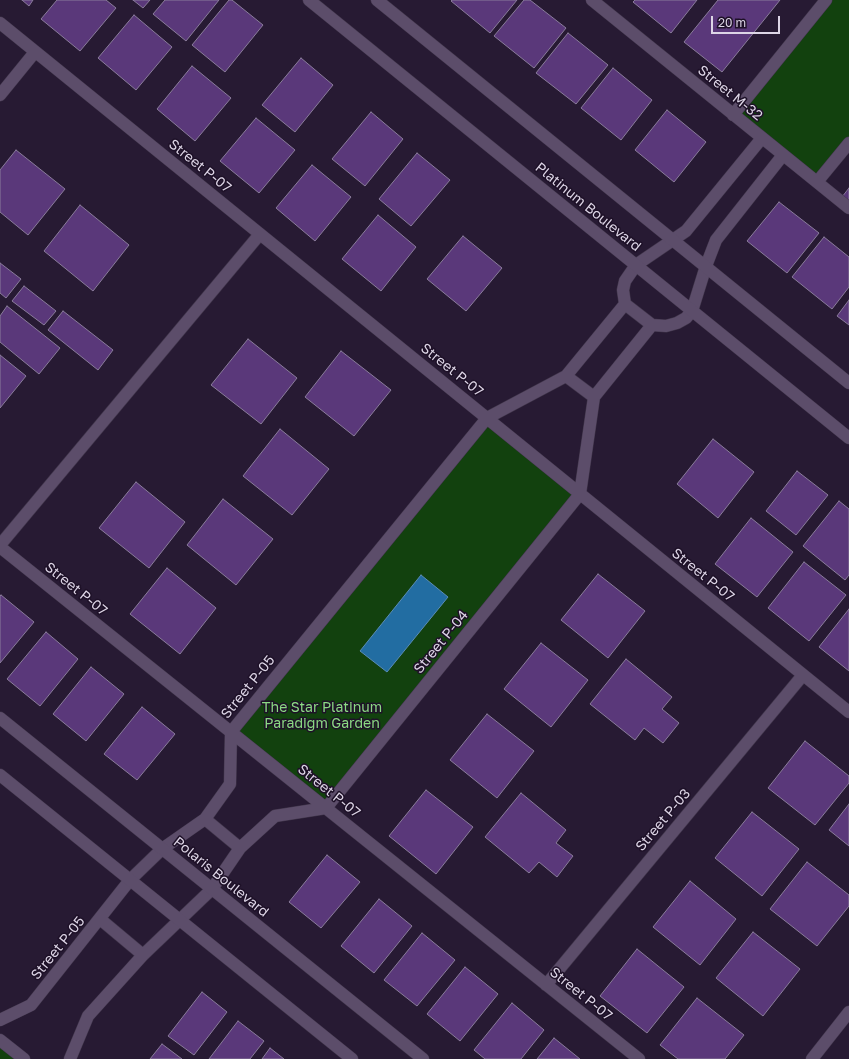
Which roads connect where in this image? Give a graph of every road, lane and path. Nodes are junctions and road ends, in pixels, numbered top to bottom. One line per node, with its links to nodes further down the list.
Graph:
1 (309, 0): 17 (street, Platinum Boulevard)
2 (378, 0): 16 (street, Platinum Boulevard)
3 (592, 0): 5 (street, Street M-32)
4 (826, 0): 9 (street)
5 (607, 4): 9 (street, Street M-32)
6 (0, 23): 7 (street, Street P-07)
7 (36, 52): 8 (street); 15 (street, Street P-07)
8 (0, 95)
9 (734, 115): 10 (street, Street M-32)
10 (762, 138): 12 (street, Street M-32); 16 (street)
11 (849, 143): 13 (street)
12 (782, 155): 13 (street, Street M-32); 18 (street)
13 (817, 182): 14 (street, Street M-32)
14 (849, 208)
15 (260, 234): 25 (street, Street P-07); 28 (street)
16 (673, 240): 17 (street); 18 (street, Platinum Boulevard)
17 (636, 265): 19 (street); 20 (street, Platinum Boulevard)
18 (706, 266): 20 (street); 23 (street, Platinum Boulevard)
19 (625, 304): 21 (street); 22 (street)
20 (692, 311): 21 (street); 26 (street, Platinum Boulevard)
21 (652, 325): 24 (street)
22 (566, 376): 24 (street); 25 (street)
23 (849, 383)
24 (594, 398): 27 (street)
25 (487, 418): 27 (street, Street P-07); 32 (street, Street P-05)
26 (849, 438)
27 (580, 494): 29 (street, Street P-07); 34 (street, Street P-04)
28 (0, 546): 32 (street, Street P-07)
29 (803, 675): 30 (street, Street P-07); 43 (street, Street P-03)
30 (849, 712)
31 (0, 718): 37 (street, Polaris Boulevard)
32 (231, 732): 34 (street, Street P-07); 35 (street, Street P-05)
33 (0, 775): 38 (street)
34 (326, 808): 36 (street); 43 (street, Street P-07)
35 (205, 819): 36 (street); 37 (street, Street P-05)
36 (240, 848): 39 (street)
37 (162, 849): 38 (street, Street P-05); 39 (street, Polaris Boulevard)
38 (130, 880): 40 (street, Street P-05); 41 (street)
39 (212, 889): 41 (street); 50 (street, Polaris Boulevard)
40 (100, 919): 42 (street); 45 (street, Street P-05)
41 (180, 921): 42 (street); 49 (street)
42 (143, 955): 48 (street)
43 (546, 985): 51 (street, Street P-07)
44 (849, 1012): 52 (street)
45 (0, 1020)
46 (0, 1040): 47 (street)
47 (24, 1059)
48 (70, 1059)
49 (352, 1059)
50 (423, 1059)
51 (638, 1059)
52 (812, 1059)

